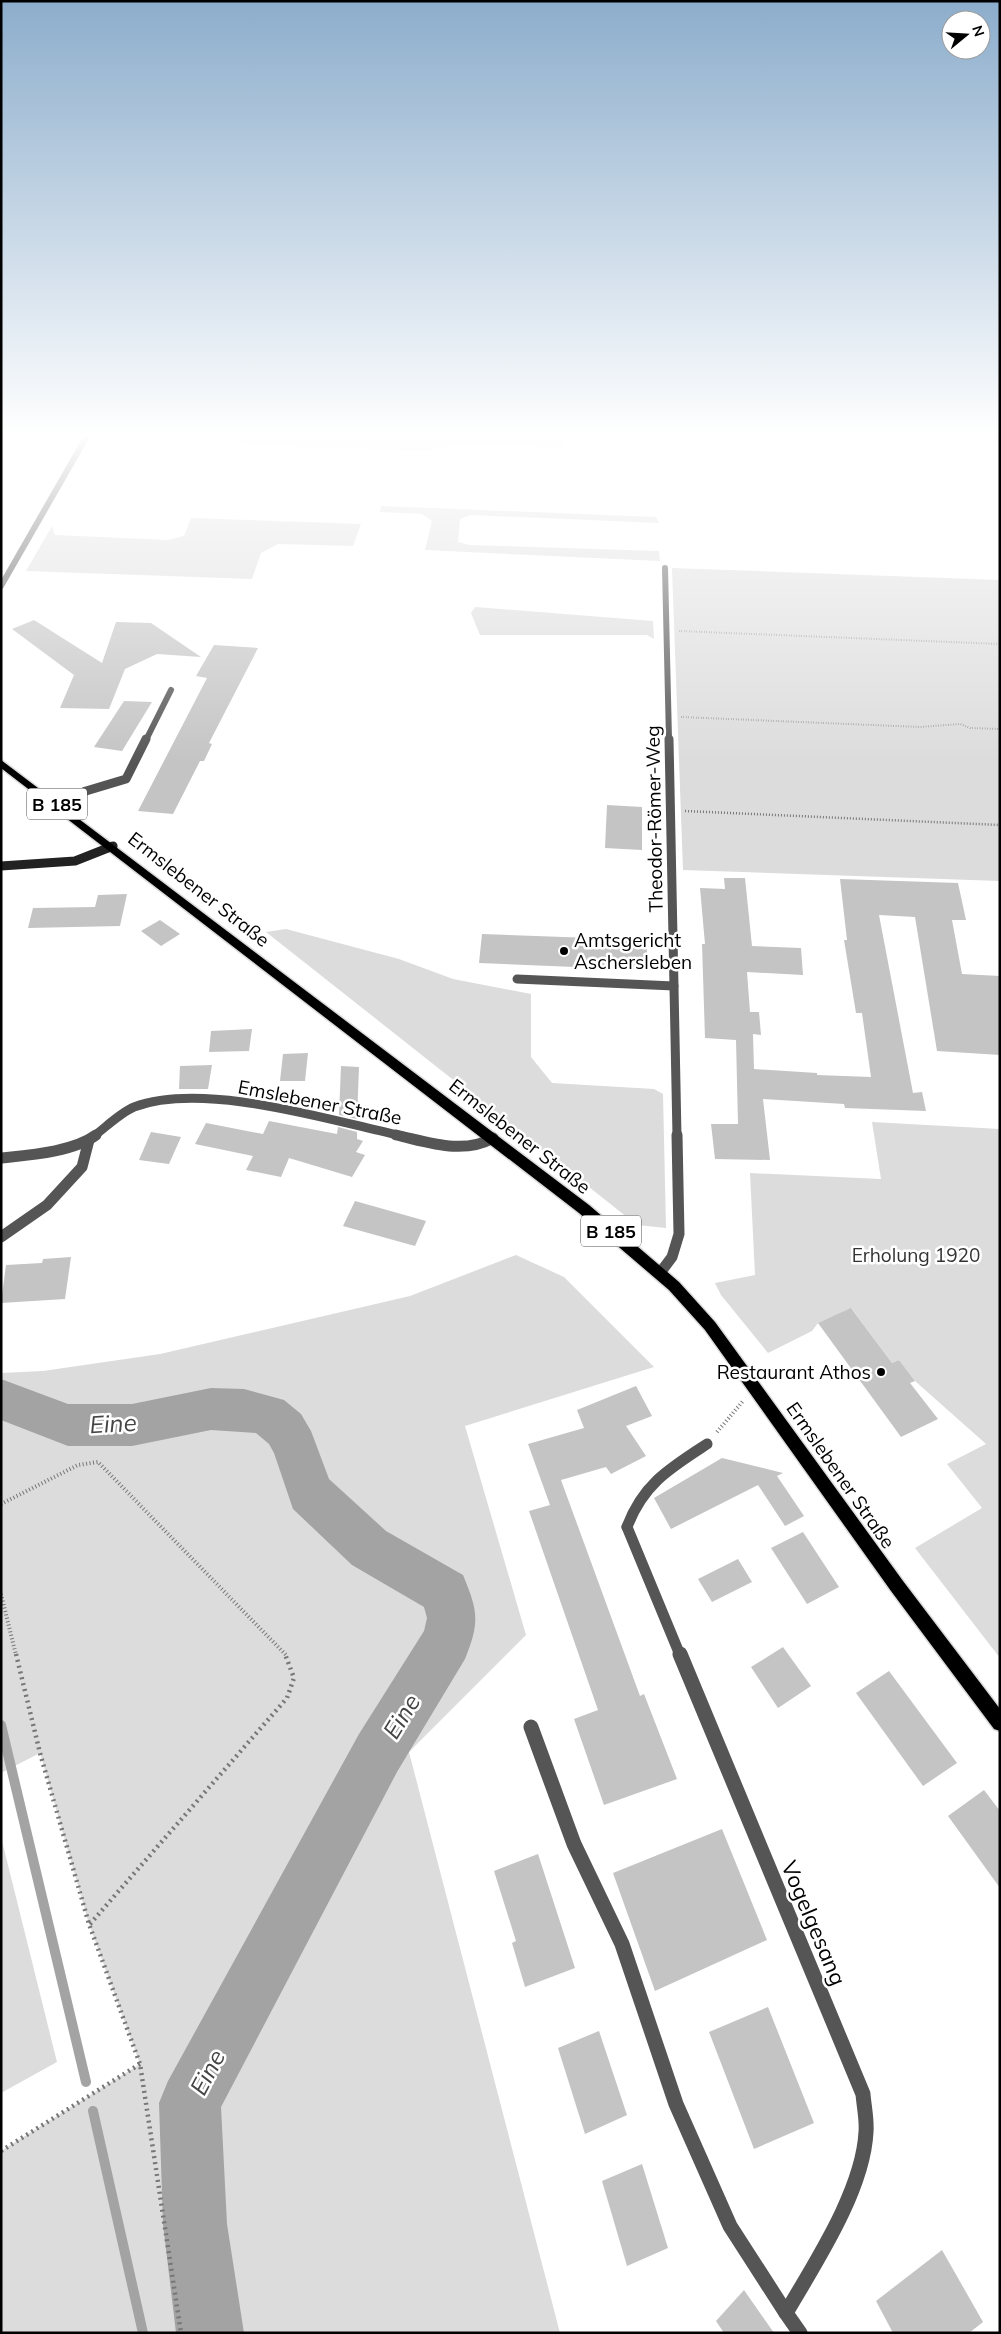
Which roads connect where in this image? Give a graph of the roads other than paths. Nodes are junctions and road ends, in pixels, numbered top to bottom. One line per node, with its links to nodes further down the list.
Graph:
1 (24, 545): 3 (street)
2 (665, 568): 10 (street, Theodor-Römer-Weg)
3 (1, 586)
4 (171, 690): 6 (street)
5 (1, 762): 6 (main road, Ermslebener Straße / B 185)
6 (56, 804): 7 (main road, Ermslebener Straße / B 185)
7 (113, 846): 8 (main road); 11 (main road, Ermslebener Straße / B 185)
8 (1, 866)
9 (517, 979): 10 (street)
10 (674, 986): 15 (street, Theodor-Römer-Weg)
11 (493, 1138): 12 (street, Emslebener Straße); 15 (main road, Ermslebener Straße / B 185)
12 (89, 1140): 13 (street, Emslebener Straße); 14 (street)
13 (1, 1158)
14 (1, 1237)
15 (660, 1273): 17 (main road, Ermslebener Straße / B 185)
16 (707, 1444): 19 (street, Vogelgesang)
17 (1000, 1723)
18 (531, 1727): 19 (street)
19 (786, 2313): 20 (street)
20 (800, 2333)

